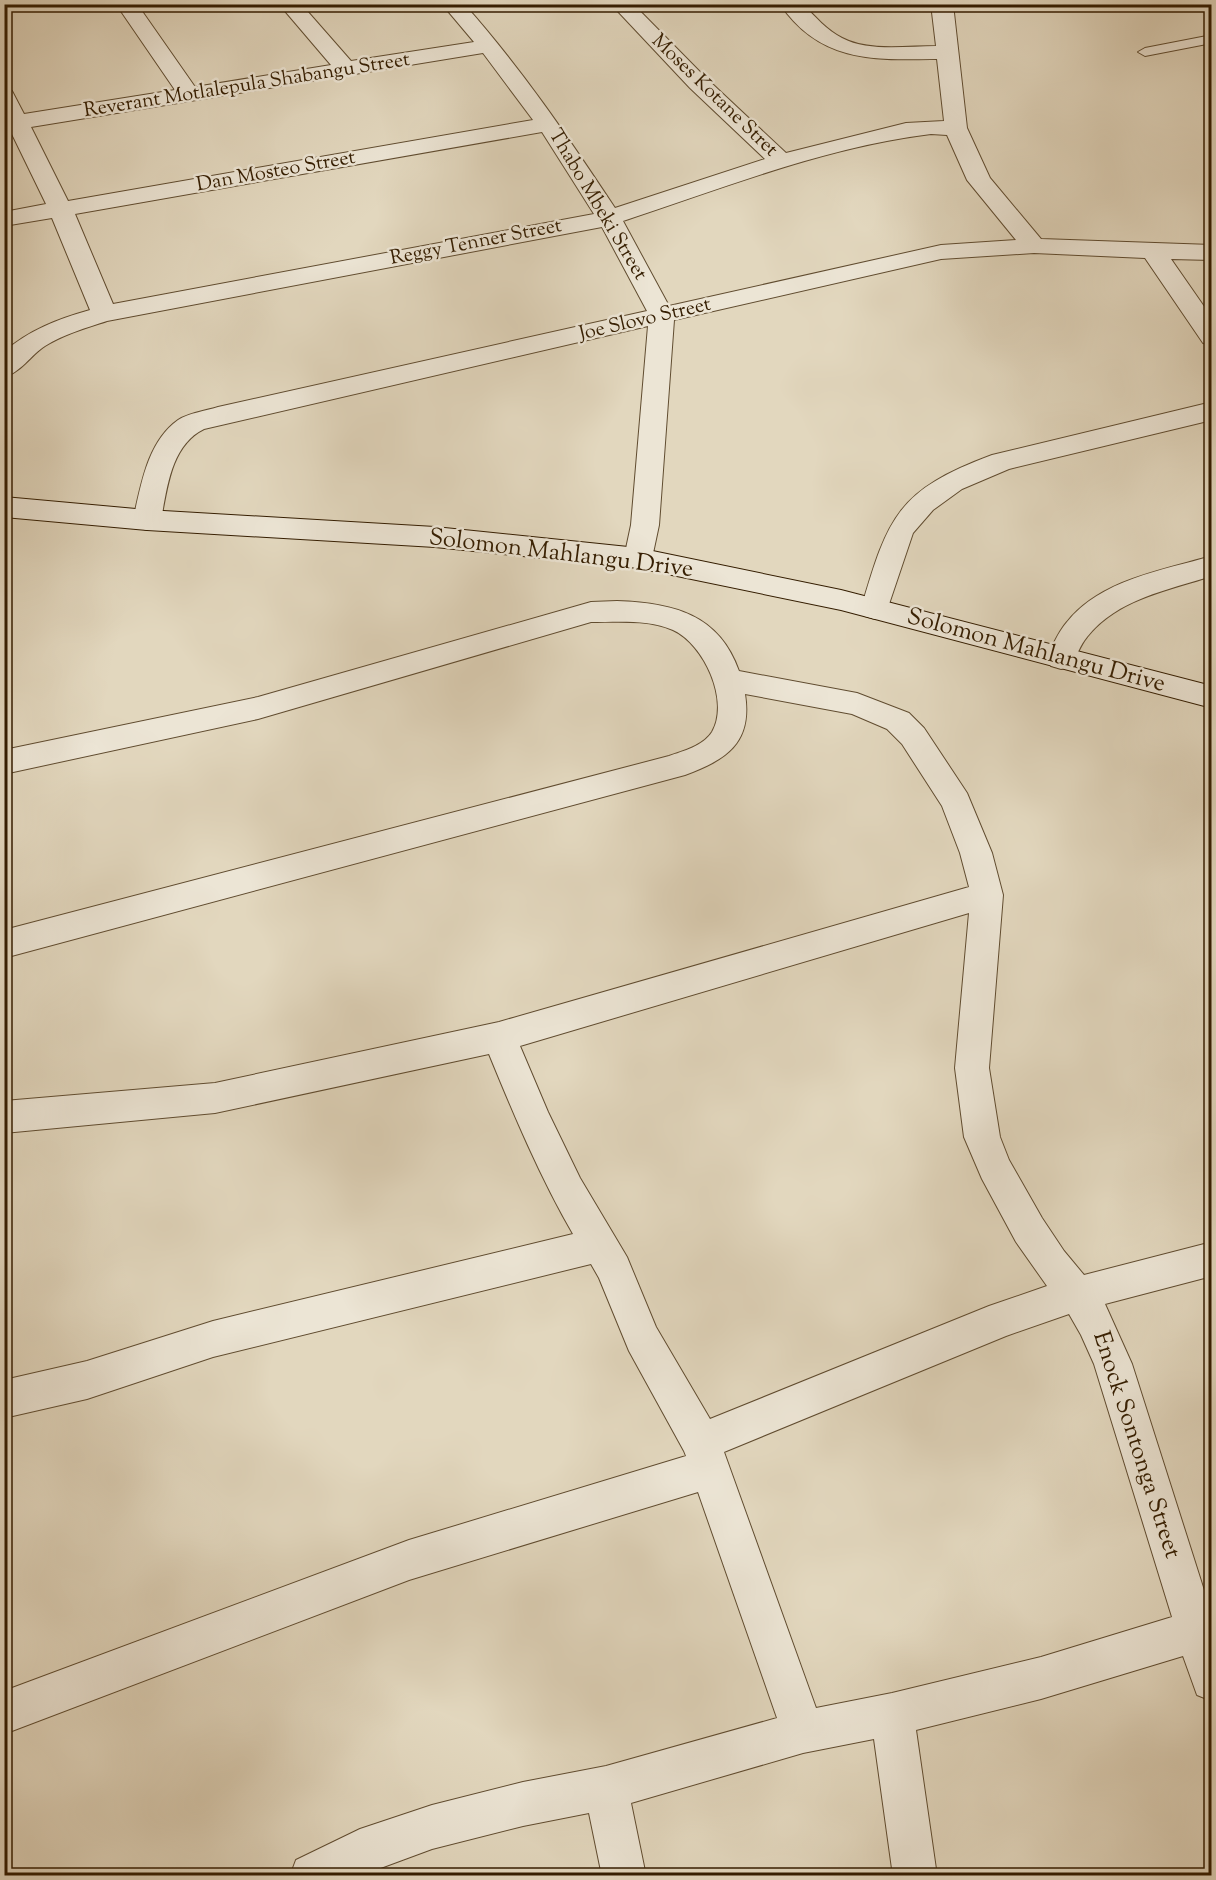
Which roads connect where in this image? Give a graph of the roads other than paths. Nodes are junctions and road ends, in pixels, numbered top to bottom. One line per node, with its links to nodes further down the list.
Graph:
1 (126, 4): 12 (street)
2 (289, 4): 11 (street)
3 (452, 4): 8 (street, Thabo Mbeki Street)
4 (621, 4): 17 (street, Moses Kotane Stret)
5 (790, 4): 9 (street)
6 (942, 4): 9 (street)
7 (1212, 39): 10 (lane)
8 (489, 46): 11 (street, Reverant Motlalepula Shabangu Street); 15 (street, Thabo Mbeki Street)
9 (948, 52): 16 (street)
10 (1145, 52)
11 (347, 70): 12 (street, Reverant Motlalepula Shabangu Street)
12 (190, 95): 14 (street, Reverant Motlalepula Shabangu Street)
13 (4, 96): 14 (street)
14 (12, 123): 18 (street)
15 (548, 124): 18 (street, Dan Mosteo Street); 19 (street, Thabo Mbeki Street)
16 (956, 128): 17 (street, Reggy Tenner Street); 21 (street)
17 (781, 161): 19 (street, Reggy Tenner Street)
18 (61, 210): 20 (street, Dan Mosteo Street); 24 (street)
19 (609, 218): 24 (street, Reggy Tenner Street); 25 (street, Thabo Mbeki Street)
20 (4, 219)
21 (1034, 246): 22 (street, Joe Slovo Street); 25 (street, Joe Slovo Street)
22 (1153, 251): 23 (street, Joe Slovo Street); 26 (street)
23 (1212, 253)
24 (104, 314): 27 (street, Reggy Tenner Street)
25 (662, 316): 30 (street, Joe Slovo Street); 31 (street)
26 (1212, 337)
27 (4, 369)
28 (1212, 411): 33 (street)
29 (4, 507): 30 (street, Solomon Mahlangu Drive)
30 (147, 520): 31 (street, Solomon Mahlangu Drive)
31 (638, 558): 33 (street, Solomon Mahlangu Drive)
32 (1212, 566): 34 (street)
33 (875, 609): 34 (street, Solomon Mahlangu Drive)
34 (1061, 658): 36 (street, Solomon Mahlangu Drive)
35 (727, 680): 37 (street); 38 (street, Enock Sontonga Street); 39 (street)
36 (1212, 697)
37 (4, 762)
38 (987, 895): 40 (street); 44 (street, Enock Sontonga Street)
39 (4, 944)
40 (499, 1037): 41 (street); 42 (street)
41 (4, 1117)
42 (600, 1245): 45 (street); 46 (street)
43 (1212, 1258): 44 (street)
44 (1077, 1294): 46 (street); 47 (street, Enock Sontonga Street)
45 (4, 1399)
46 (706, 1455): 49 (street); 51 (street)
47 (1204, 1629): 48 (street, Enock Sontonga Street); 50 (street)
48 (1212, 1680)
49 (4, 1713)
50 (892, 1714): 51 (street); 55 (street)
51 (803, 1732): 52 (street)
52 (606, 1788): 53 (street); 54 (street)
53 (312, 1875)
54 (624, 1875)
55 (915, 1875)

